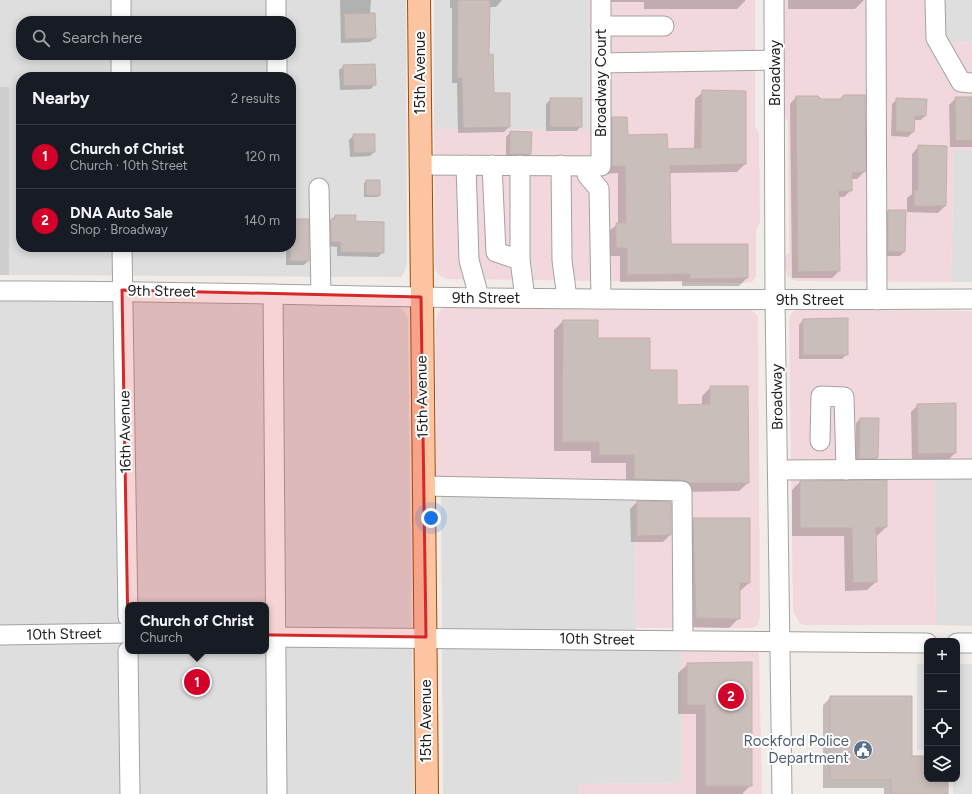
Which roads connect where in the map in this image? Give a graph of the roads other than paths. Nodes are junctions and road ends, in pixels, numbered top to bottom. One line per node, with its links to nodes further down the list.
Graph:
1 (121, 0): 8 (street)
2 (276, 0): 9 (street)
3 (419, 0): 19 (main road, 15th Avenue)
4 (601, 0): 10 (street, Broadway Court)
5 (774, 0): 14 (street, Broadway)
6 (876, 0): 39 (street)
7 (935, 0): 18 (street)
8 (121, 16)
9 (276, 16)
10 (601, 26): 11 (street); 15 (street, Broadway Court)
11 (664, 26)
12 (121, 60): 16 (street)
13 (277, 60): 17 (street)
14 (774, 60): 15 (street); 38 (street, Broadway)
15 (601, 64): 24 (street, Broadway Court)
16 (121, 72)
17 (277, 72)
18 (972, 83)
19 (420, 165): 20 (street); 32 (main road, 15th Avenue)
20 (466, 165): 21 (street); 33 (street)
21 (492, 165): 22 (street); 27 (street)
22 (520, 165): 23 (street); 27 (street)
23 (562, 165): 24 (street); 35 (street)
24 (594, 166): 36 (street)
25 (319, 188): 31 (street)
26 (122, 252): 28 (street, 16th Avenue)
27 (520, 260): 34 (street)
28 (122, 290): 29 (street, 9th Street); 30 (street, 9th Street); 45 (street, 16th Avenue)
29 (0, 291)
30 (273, 294): 31 (street, 9th Street); 48 (street)
31 (321, 295): 32 (street, 9th Street)
32 (421, 297): 33 (street, 9th Street); 44 (main road, 15th Avenue)
33 (480, 297): 34 (street, 9th Street)
34 (525, 298): 35 (street, 9th Street)
35 (567, 298): 36 (street, 9th Street)
36 (601, 299): 38 (street, 9th Street)
37 (972, 299): 39 (street, 9th Street)
38 (775, 300): 39 (street, 9th Street); 42 (street, Broadway)
39 (877, 300)
40 (820, 440): 43 (street)
41 (972, 469): 43 (street)
42 (778, 470): 43 (street); 51 (street, Broadway)
43 (846, 470)
44 (424, 486): 49 (main road, 15th Avenue); 50 (street)
45 (128, 602)
46 (125, 633): 47 (street, 10th Street)
47 (0, 635)
48 (271, 637): 49 (street, 10th Street); 57 (street)
49 (426, 637): 50 (street, 10th Street); 58 (main road, 15th Avenue)
50 (683, 640): 51 (street, 10th Street)
51 (781, 641): 52 (street, 10th Street); 59 (street, Broadway)
52 (924, 643)
53 (960, 643): 54 (street)
54 (972, 643)
55 (128, 654): 56 (street)
56 (130, 794)
57 (277, 794)
58 (427, 794)
59 (782, 794)

